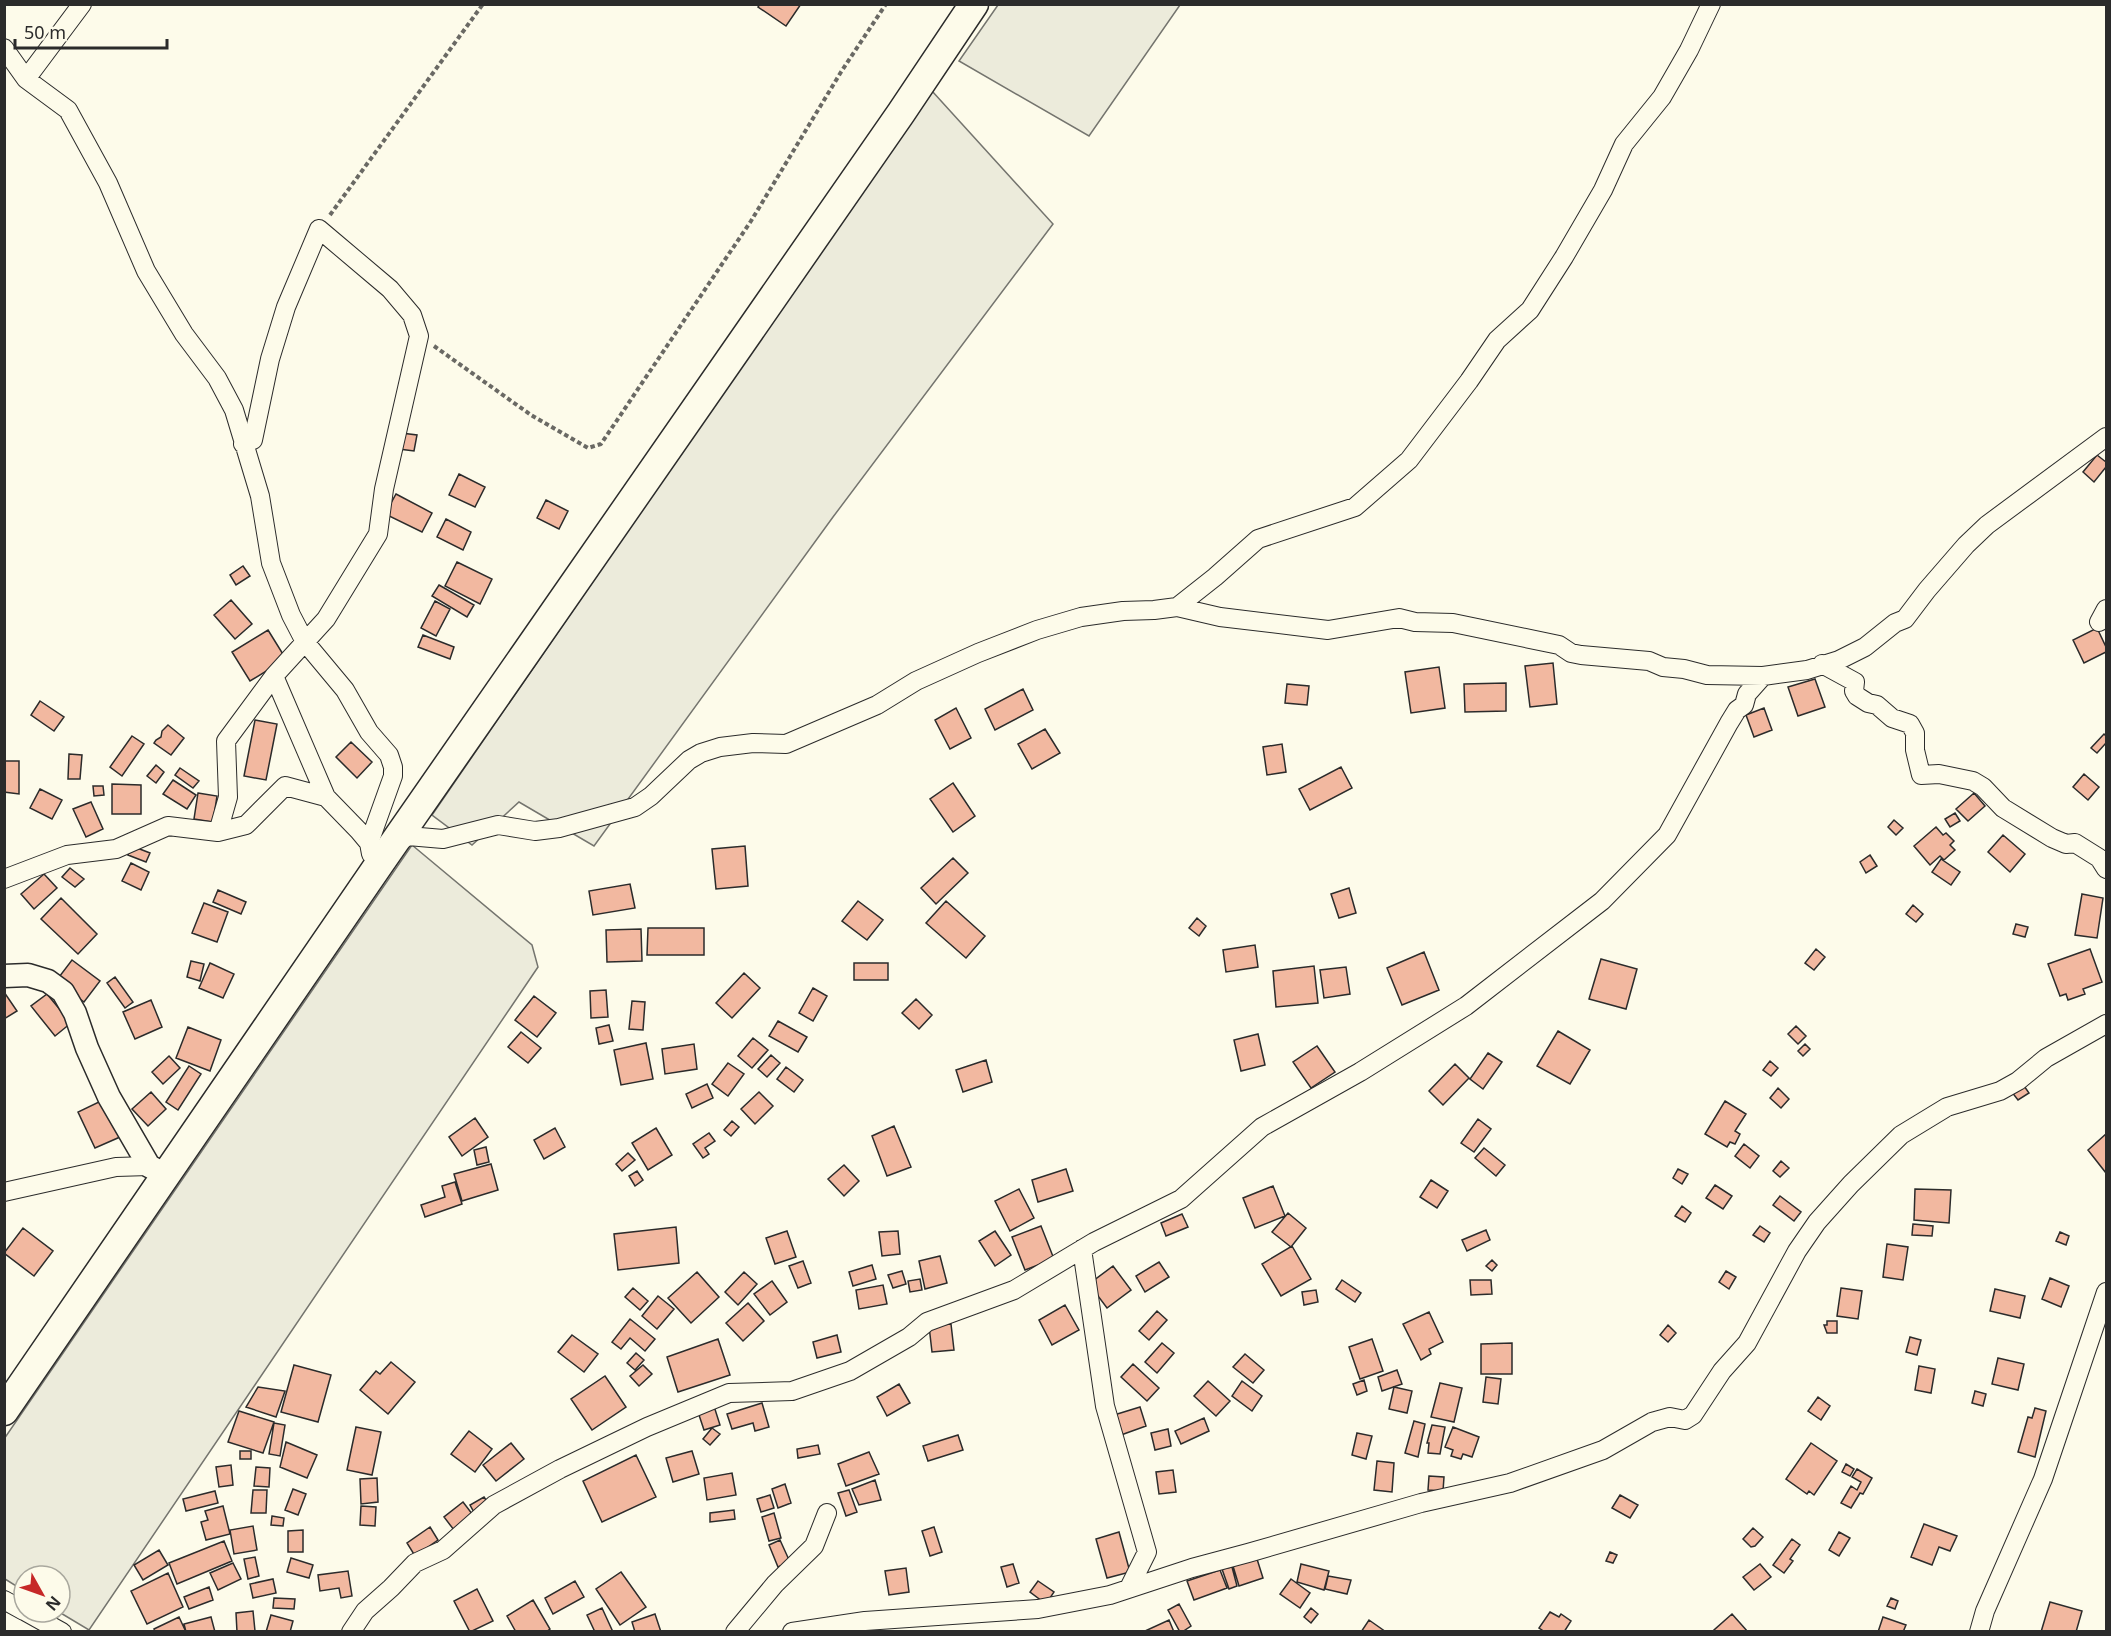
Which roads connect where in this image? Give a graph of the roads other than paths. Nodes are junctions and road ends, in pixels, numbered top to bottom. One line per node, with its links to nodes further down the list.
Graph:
1 (82, 4): 5 (street)
2 (974, 4): 15 (main road)
3 (1711, 4): 8 (street)
4 (4, 48): 5 (street)
5 (26, 79): 7 (street)
6 (2106, 437): 10 (street)
7 (243, 444): 9 (street); 9 (street)
8 (1177, 607): 12 (street); 15 (street)
9 (305, 642): 11 (street); 15 (street)
10 (1822, 664): 12 (street); 16 (street)
11 (274, 676): 13 (street); 14 (street)
12 (1763, 676): 22 (street)
13 (326, 797): 14 (street); 15 (street)
14 (218, 832): 17 (street)
15 (380, 851): 20 (main road)
16 (2106, 869)
17 (4, 879)
18 (4, 976): 20 (street)
19 (2106, 1024): 26 (street)
20 (158, 1170): 21 (street); 24 (main road)
21 (4, 1192)
22 (1082, 1249): 26 (street); 29 (street)
23 (2106, 1292): 32 (street)
24 (4, 1411)
25 (827, 1513): 30 (street)
26 (1129, 1588): 31 (street)
27 (48, 1624): 28 (street)
28 (62, 1632)
29 (351, 1632)
30 (735, 1632)
31 (792, 1632)
32 (1979, 1632)

